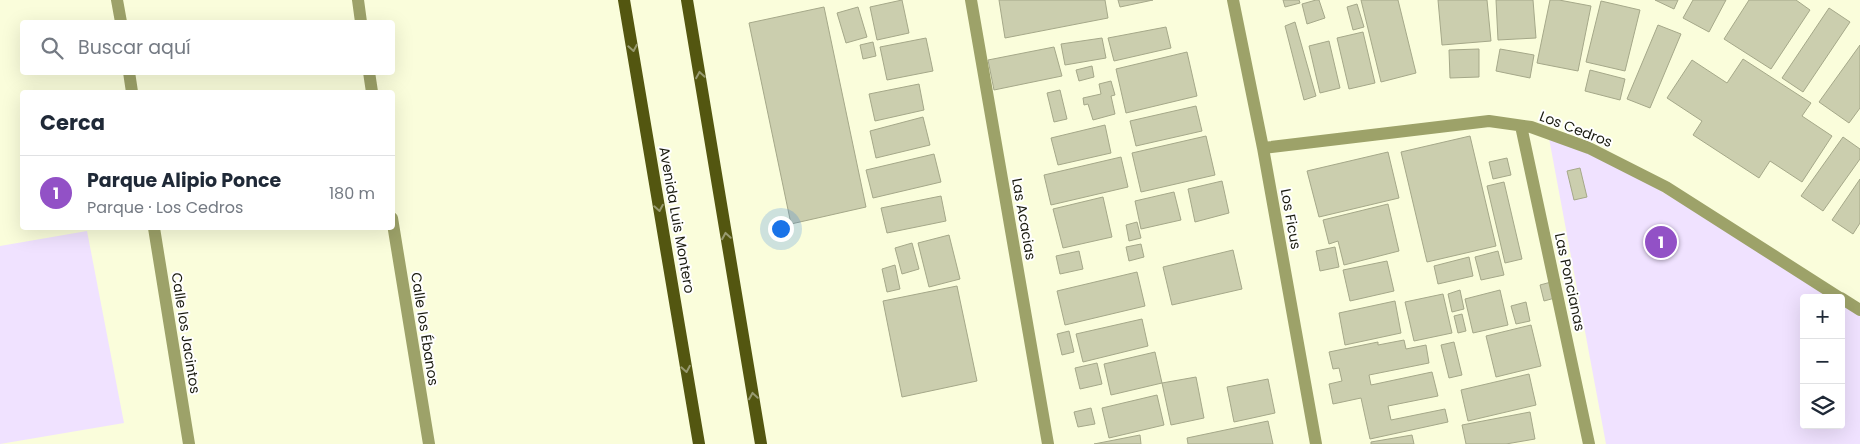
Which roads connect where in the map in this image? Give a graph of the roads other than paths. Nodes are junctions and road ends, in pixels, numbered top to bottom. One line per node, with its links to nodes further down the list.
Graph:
1 (117, 0): 7 (street)
2 (358, 0): 8 (street)
3 (624, 0): 22 (main road, Avenida Luis Montero, one-way to 22)
4 (687, 0): 23 (main road, one-way to 4)
5 (971, 0): 24 (street, Las Acacias)
6 (1233, 0): 14 (street, Los Ficus)
7 (121, 20)
8 (361, 20)
9 (129, 75): 11 (street)
10 (369, 75): 12 (street)
11 (132, 90)
12 (372, 90)
13 (1521, 126): 14 (street, Los Cedros); 17 (street, Los Cedros); 26 (street, Las Poncianas)
14 (1263, 148): 25 (street, Los Ficus)
15 (154, 230): 20 (street, Calle los Jacintos)
16 (394, 230): 21 (street, Calle los Ébanos)
17 (1835, 294)
18 (1845, 301): 19 (street, Los Cedros)
19 (1860, 310)
20 (189, 444)
21 (429, 444)
22 (699, 444)
23 (761, 444)
24 (1048, 444)
25 (1316, 444)
26 (1589, 444)

